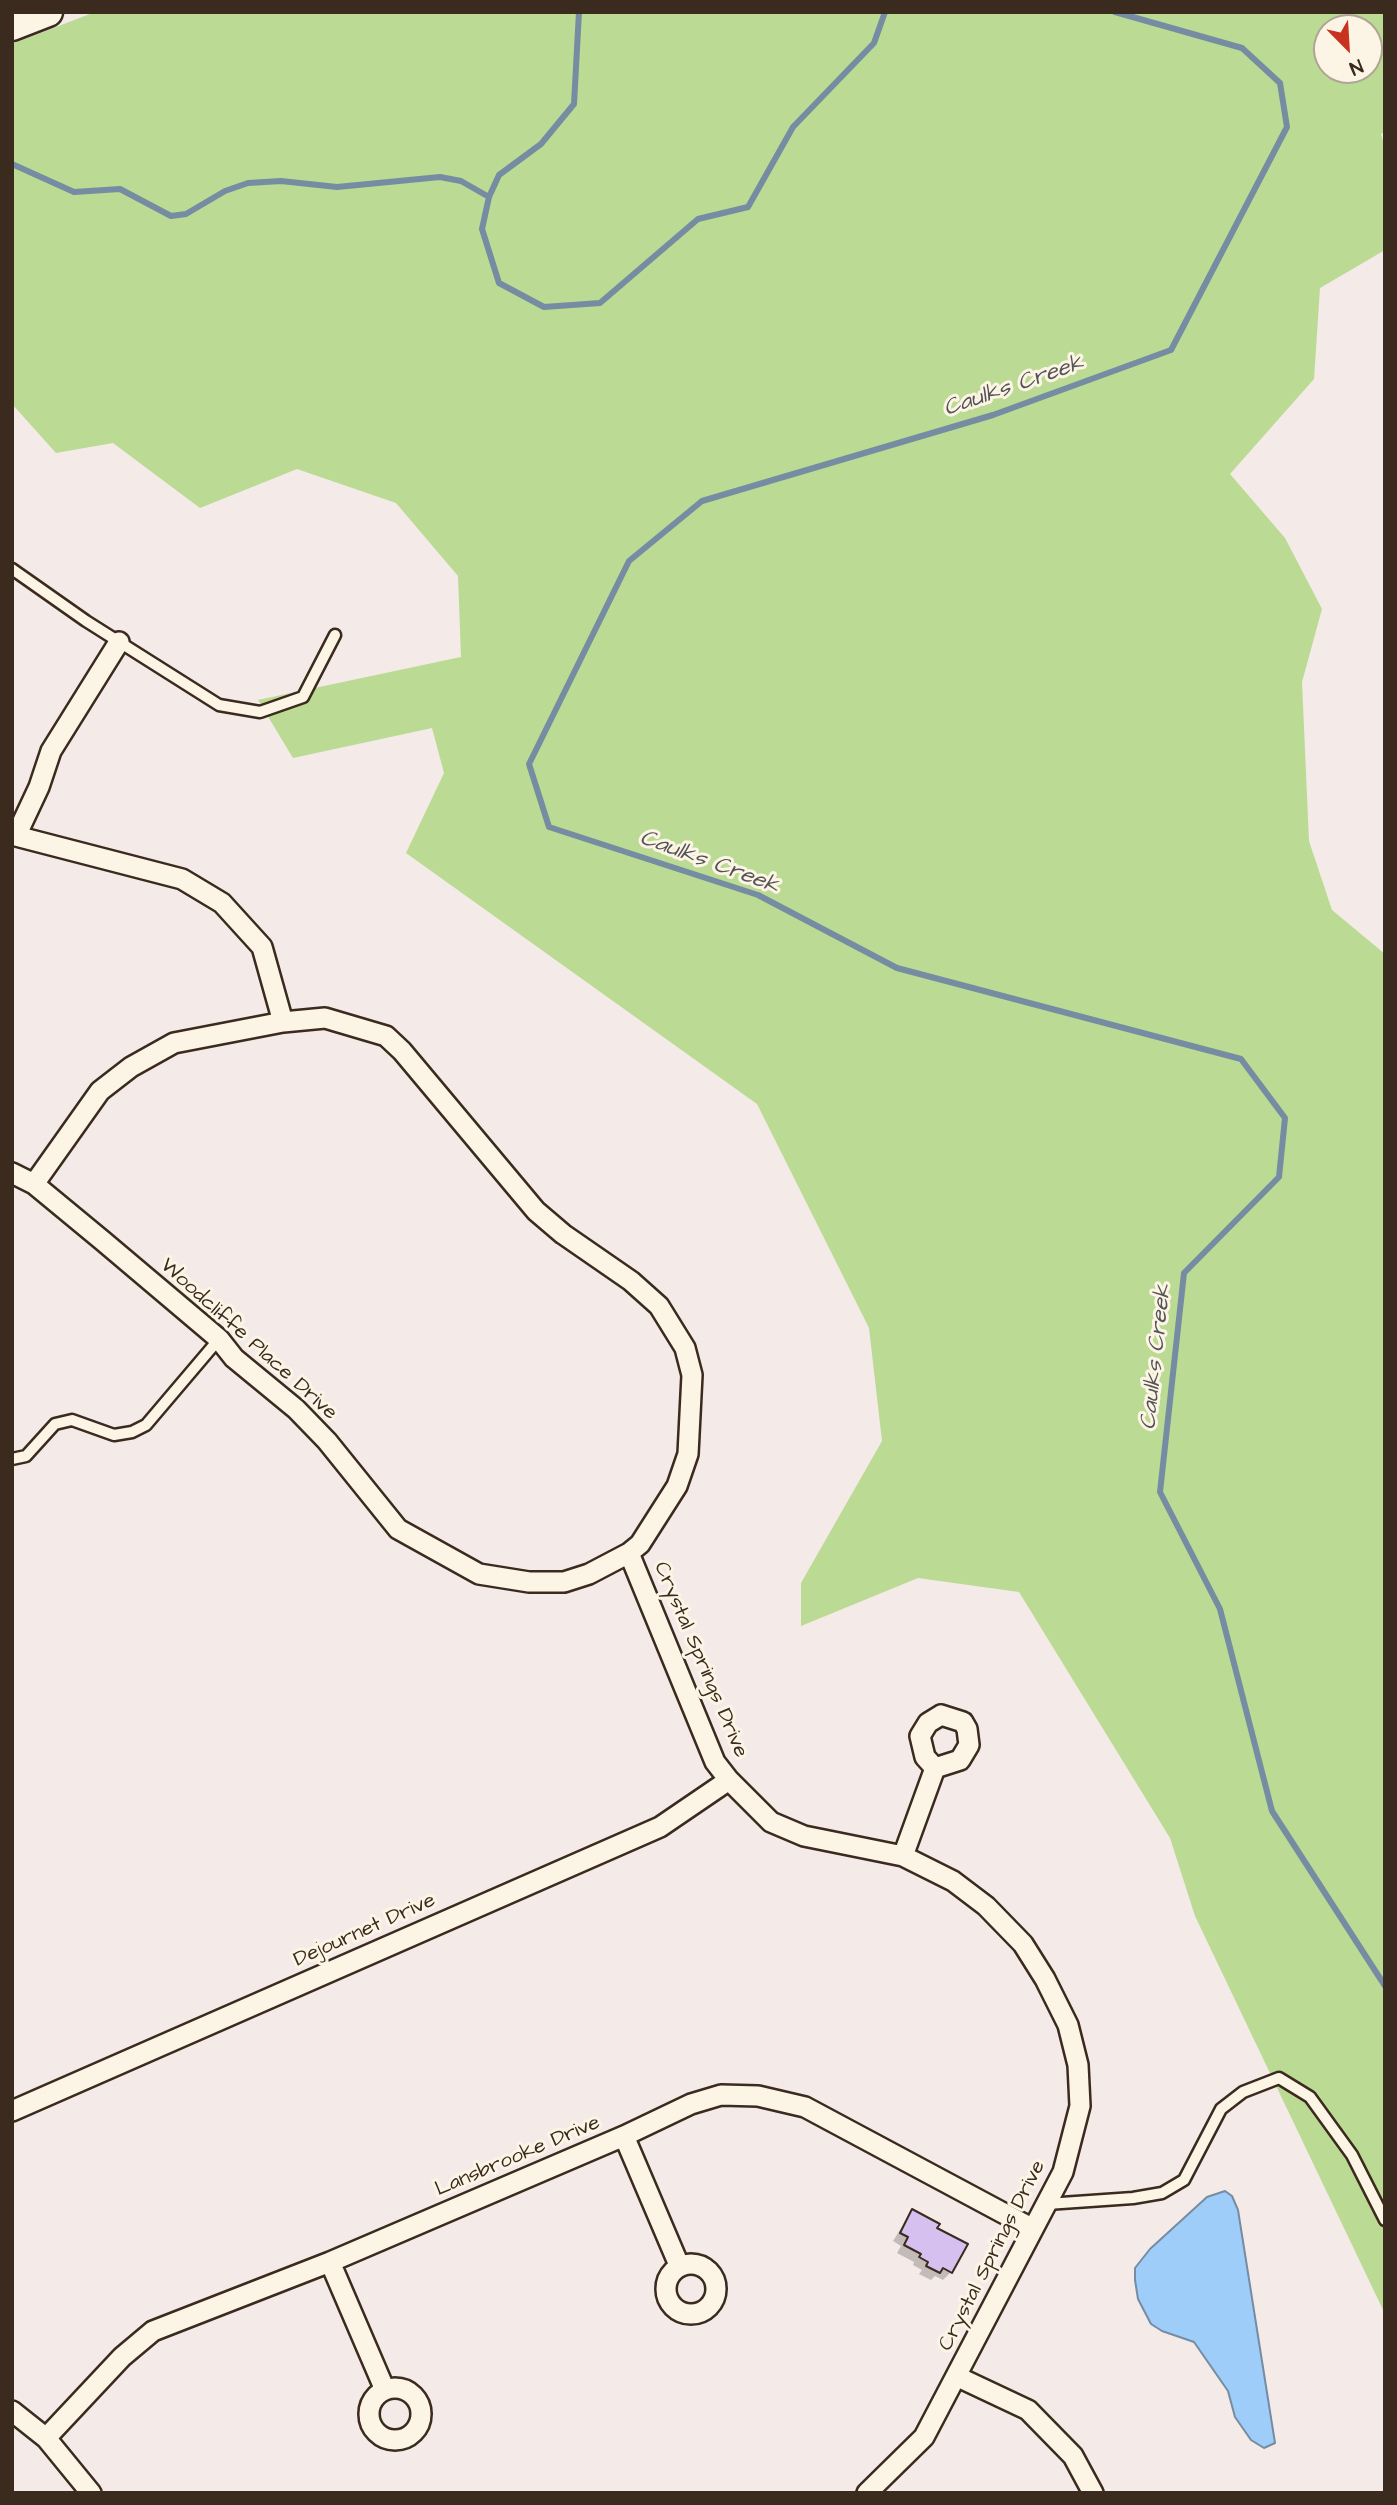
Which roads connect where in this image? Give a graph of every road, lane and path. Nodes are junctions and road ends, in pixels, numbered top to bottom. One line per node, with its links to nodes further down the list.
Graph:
1 (48, 12): 2 (main road)
2 (12, 26)
3 (12, 569): 5 (lane)
4 (335, 635): 5 (lane)
5 (119, 642): 6 (street)
6 (14, 835): 7 (street)
7 (283, 1022): 9 (street, Woodcliffe Place Drive); 12 (street, Woodcliffe Place Drive)
8 (12, 1173): 9 (street, Woodcliffe Place Drive)
9 (34, 1184): 10 (street, Woodcliffe Place Drive)
10 (219, 1339): 11 (lane); 12 (street, Woodcliffe Place Drive)
11 (12, 1459)
12 (629, 1553): 14 (street, Crystal Springs Drive)
13 (935, 1768): 15 (street)
14 (729, 1780): 15 (street, Crystal Springs Drive); 16 (street, Dejournet Drive)
15 (904, 1856): 18 (street, Crystal Springs Drive)
16 (12, 2111)
17 (624, 2136): 20 (street, Lansbrooke Drive); 21 (street, Lansbrooke Drive); 22 (street)
18 (1046, 2204): 19 (lane); 20 (street, Crystal Springs Drive)
19 (1385, 2220)
20 (1033, 2229): 23 (street, Crystal Springs Drive)
21 (330, 2262): 24 (street); 26 (street, Lansbrooke Drive)
22 (679, 2266)
23 (958, 2376): 28 (street, Crystal Springs Drive); 29 (street)
24 (385, 2390)
25 (12, 2411): 26 (street)
26 (46, 2438): 27 (street)
27 (91, 2493)
28 (867, 2493)
29 (1093, 2493)

